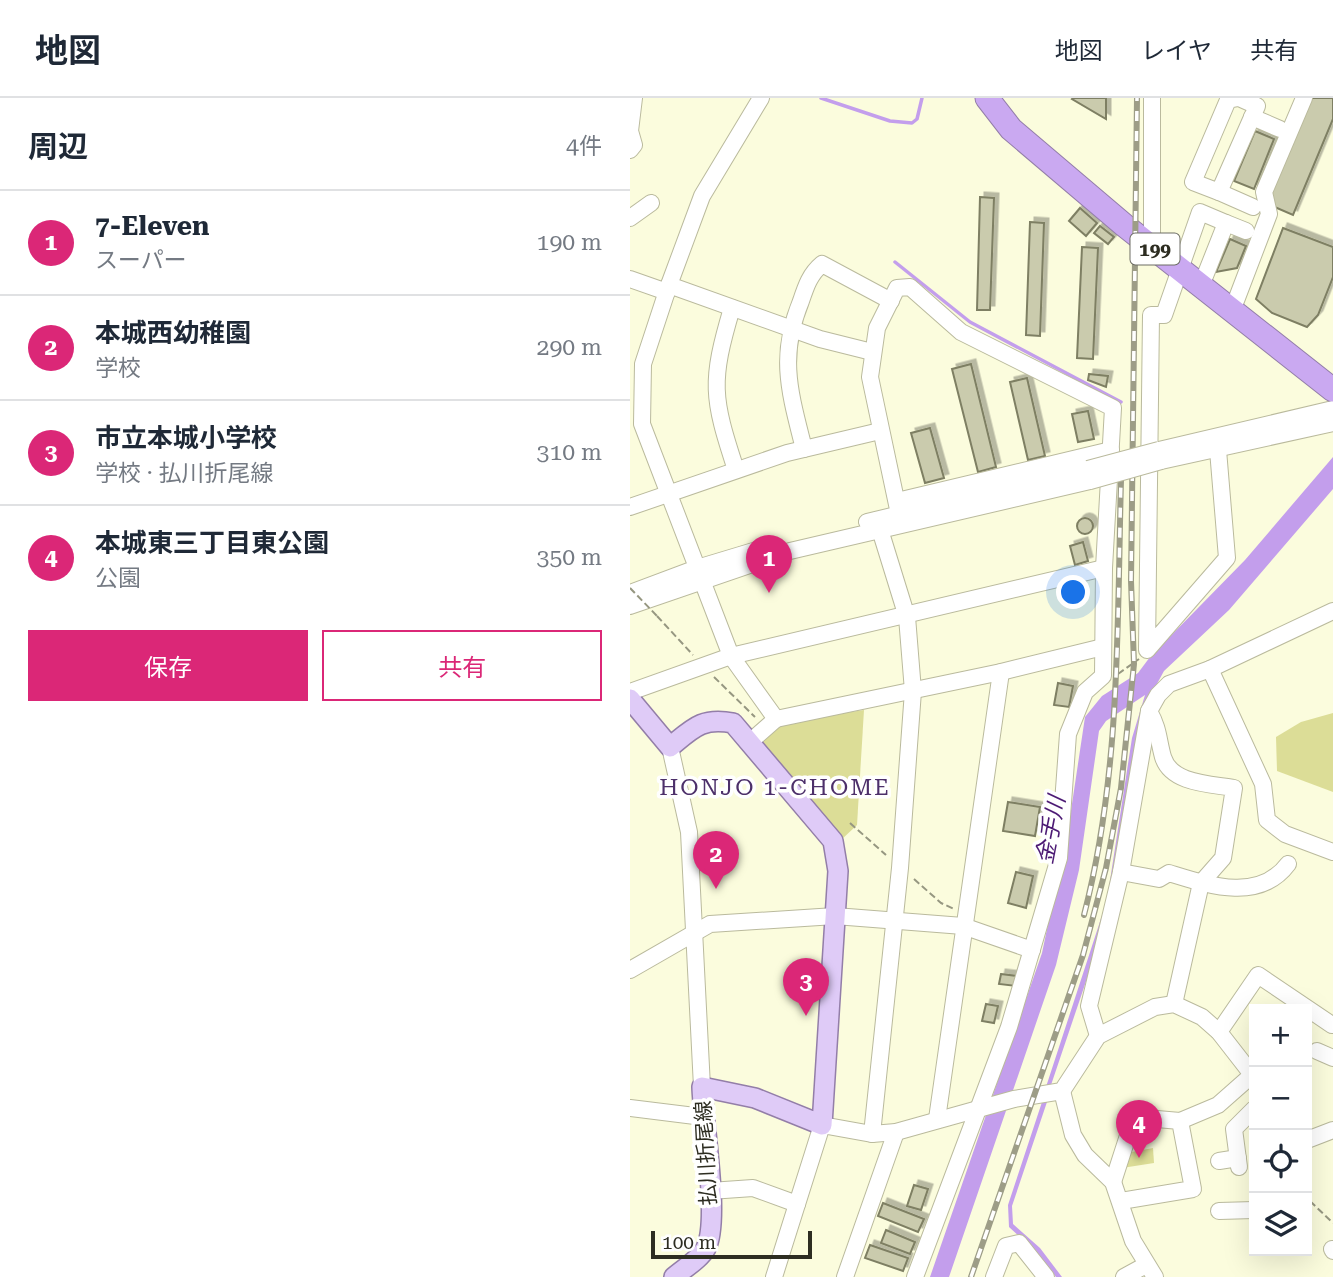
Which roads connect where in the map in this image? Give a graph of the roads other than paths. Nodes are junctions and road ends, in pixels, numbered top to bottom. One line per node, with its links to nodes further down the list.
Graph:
1 (634, 98): 9 (street)
2 (761, 98): 21 (street)
3 (987, 98): 17 (highway, 199)
4 (1153, 98): 17 (street)
5 (1238, 98): 7 (street); 10 (street)
6 (1304, 98): 24 (street)
7 (1252, 117): 8 (street); 10 (street)
8 (1280, 129)
9 (630, 150)
10 (1214, 190): 12 (street); 13 (street)
11 (651, 203): 14 (street)
12 (1253, 206)
13 (1199, 212): 15 (street); 18 (street)
14 (630, 218)
15 (1226, 223): 16 (street); 20 (street)
16 (1247, 231)
17 (1152, 246): 18 (highway, 199)
18 (1178, 267): 20 (highway, 199); 34 (street)
19 (630, 279): 21 (street)
20 (1201, 286): 24 (highway, 199)
21 (668, 289): 23 (street); 30 (street)
22 (891, 301): 25 (street); 26 (street); 33 (street)
23 (732, 308): 25 (street); 36 (street)
24 (1232, 311): 27 (highway, 199)
25 (790, 328): 26 (street); 32 (street)
26 (872, 352): 31 (street)
27 (1333, 390)
28 (1333, 409): 35 (street)
29 (1333, 423): 34 (street)
30 (636, 426): 38 (street)
31 (880, 431): 32 (street); 40 (street)
32 (804, 449): 36 (street)
33 (1111, 450): 40 (street); 42 (street)
34 (1218, 450): 35 (street)
35 (1160, 455): 37 (street, bridge)
36 (736, 470): 38 (street)
37 (1089, 475): 40 (street); 41 (street)
38 (669, 493): 39 (street); 43 (street)
39 (630, 507)
40 (898, 508): 41 (street)
41 (879, 525): 43 (street); 47 (street)
42 (1104, 568): 47 (street); 48 (street)
43 (699, 574): 44 (street); 45 (street); 49 (street)
44 (630, 593)
45 (630, 606)
46 (1333, 611): 50 (street)
47 (906, 617): 49 (street); 52 (street)
48 (1103, 647): 51 (street); 67 (street)
49 (731, 656): 53 (street); 56 (street)
50 (1210, 669): 55 (street); 59 (street)
51 (1001, 672): 52 (street); 65 (street)
52 (913, 691): 56 (street); 64 (street)
53 (630, 692)
54 (630, 699): 58 (main road)
55 (1149, 711): 61 (street); 62 (street)
56 (776, 719): 57 (street)
57 (751, 741): 58 (main road); 63 (main road)
58 (670, 747): 66 (street)
59 (1333, 852)
60 (1288, 864): 62 (street)
61 (1121, 872): 62 (street); 72 (street)
62 (1204, 879): 69 (street)
63 (835, 916): 64 (street); 66 (street); 85 (main road)
64 (894, 922): 65 (street); 88 (street)
65 (963, 926): 67 (street); 83 (street)
66 (696, 929): 68 (street); 77 (street)
67 (1032, 950): 79 (street)
68 (630, 970)
69 (1174, 1004): 71 (street); 72 (street)
70 (1330, 1028): 71 (street)
71 (1219, 1032): 75 (street)
72 (1098, 1035): 78 (street)
73 (1317, 1051): 74 (street)
74 (1333, 1058)
75 (1249, 1071)
76 (1249, 1079): 84 (street)
77 (702, 1087): 82 (main road, 払川折尾線); 85 (main road, 払川折尾線)
78 (1062, 1091): 79 (street); 91 (street)
79 (984, 1107): 83 (street); 101 (street)
80 (630, 1108): 82 (street)
81 (1249, 1114): 90 (street)
82 (703, 1117): 92 (main road, 払川折尾線)
83 (937, 1119): 87 (street)
84 (1180, 1121): 91 (street); 93 (street)
85 (822, 1125): 88 (street); 94 (street)
86 (1333, 1130): 89 (street)
87 (896, 1132): 88 (street); 100 (street)
88 (872, 1134)
89 (1312, 1138)
90 (1219, 1161)
91 (1113, 1182): 93 (street)
92 (710, 1191): 94 (street); 98 (main road, 払川折尾線)
93 (1121, 1201): 97 (street)
94 (797, 1204): 99 (street)
95 (1249, 1210): 96 (street)
96 (1219, 1211)
97 (1150, 1271): 104 (street)
98 (674, 1277)
99 (774, 1277)
100 (845, 1277)
101 (915, 1277)
102 (994, 1277): 103 (street)
103 (1046, 1277)
104 (1124, 1277)

